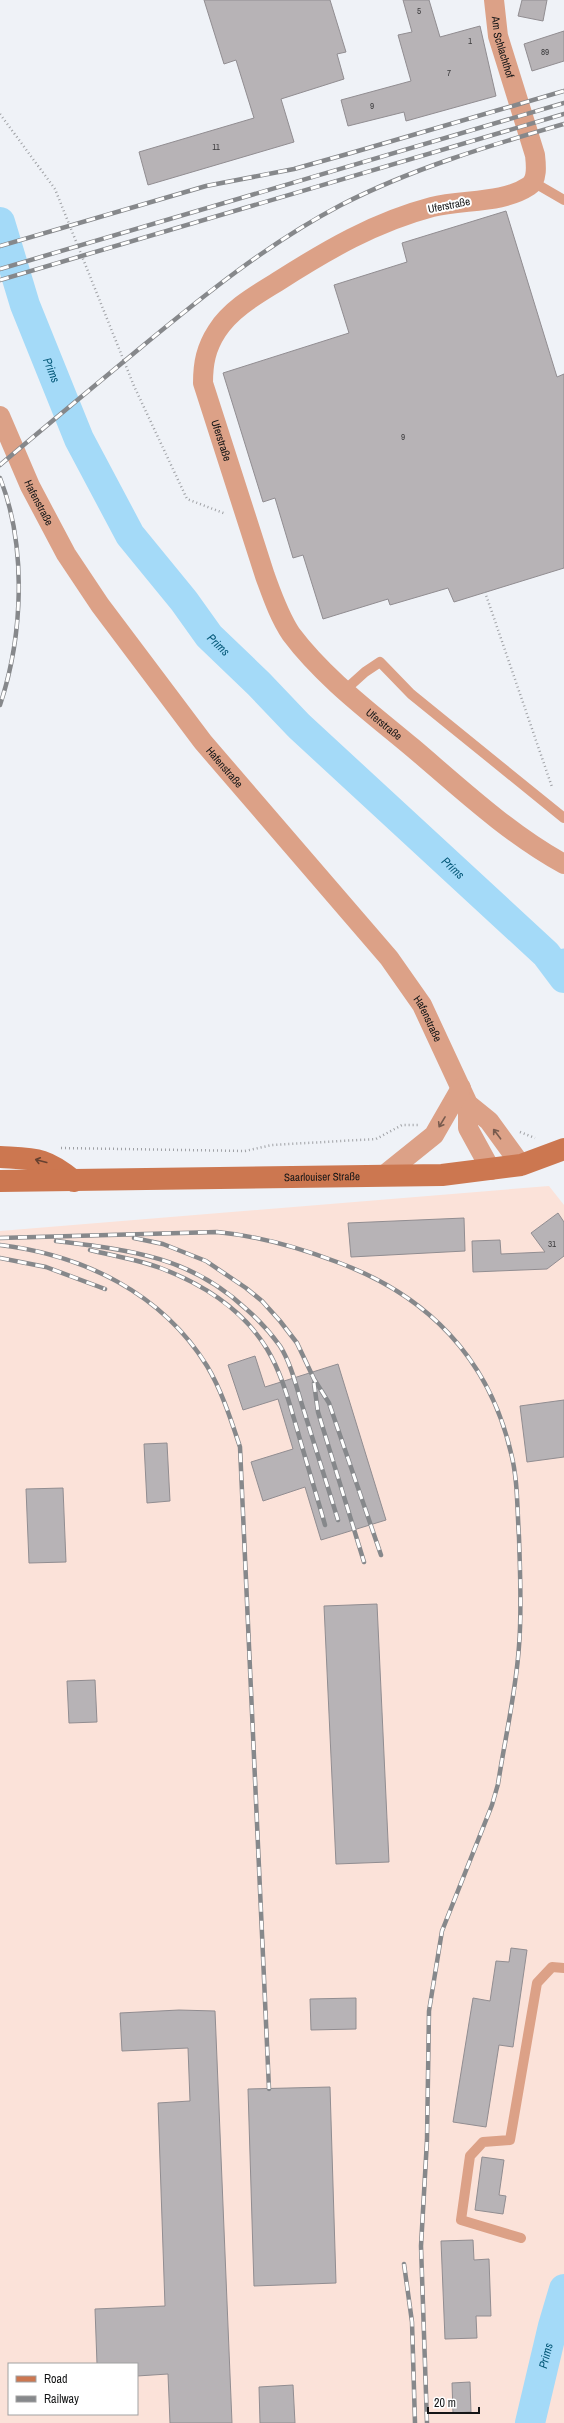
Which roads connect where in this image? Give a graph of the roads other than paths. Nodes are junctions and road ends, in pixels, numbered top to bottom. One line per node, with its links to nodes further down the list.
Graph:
1 (494, 0): 2 (street, Am Schlachthof)
2 (533, 182): 3 (lane); 5 (street, Uferstraße)
3 (564, 200)
4 (0, 416): 8 (street, Hafenstraße)
5 (345, 690): 6 (lane); 7 (street, Uferstraße)
6 (564, 818)
7 (564, 864)
8 (464, 1096): 11 (street, Hafenstraße, one-way to 8); 12 (street, Hafenstraße); 13 (street, one-way to 13)
9 (560, 1151): 11 (main road, Saarlouiser Straße)
10 (0, 1157): 15 (main road, one-way to 10)
11 (521, 1165): 12 (main road, Saarlouiser Straße)
12 (491, 1170): 13 (main road, Saarlouiser Straße)
13 (383, 1176): 15 (main road, Saarlouiser Straße)
14 (0, 1181): 15 (main road, Saarlouiser Straße)
15 (75, 1181)
16 (564, 1968): 17 (lane)
17 (521, 2238)

